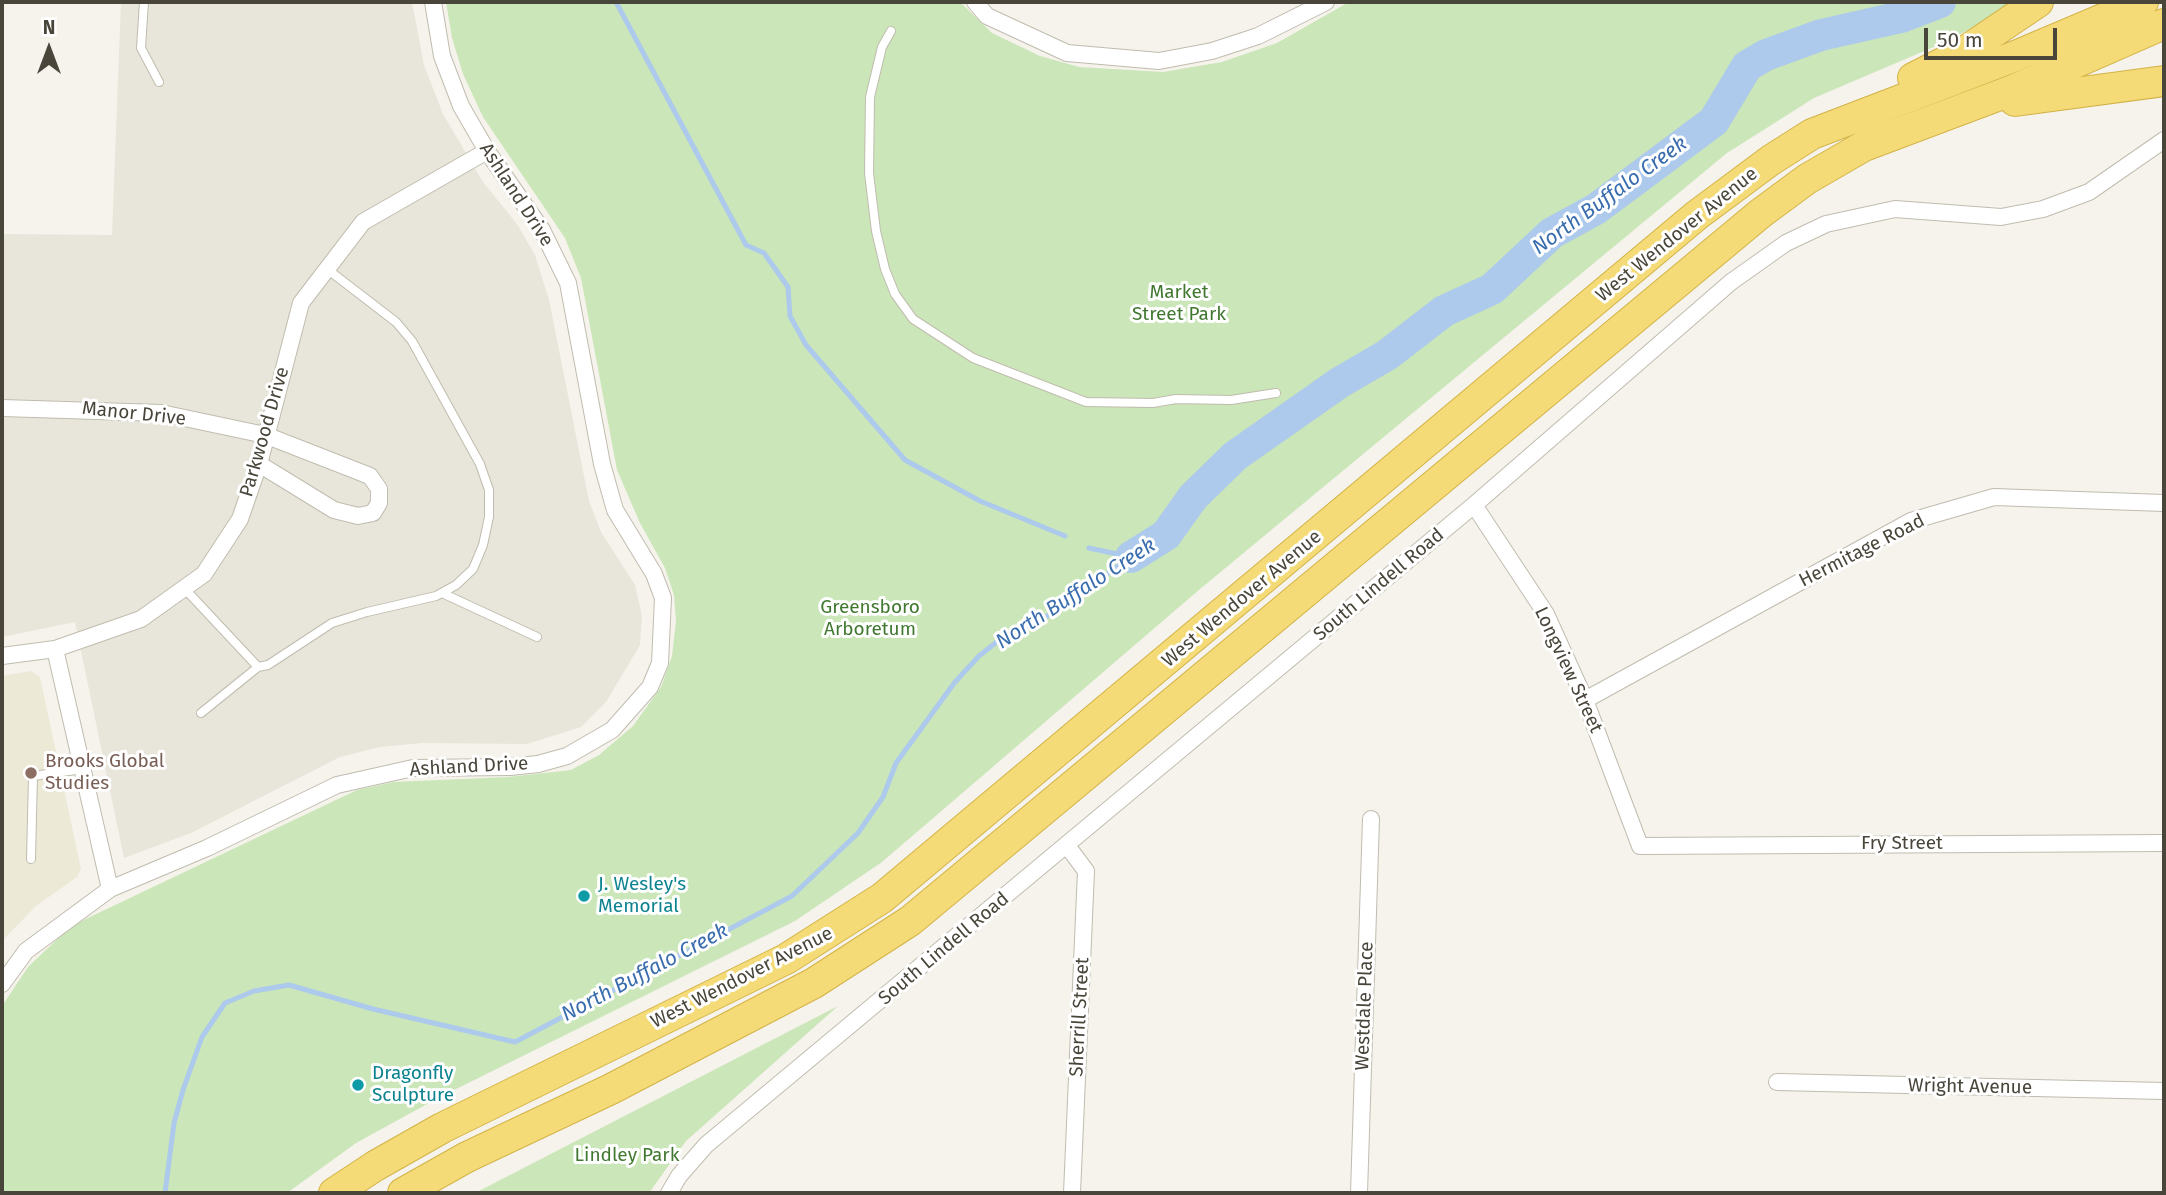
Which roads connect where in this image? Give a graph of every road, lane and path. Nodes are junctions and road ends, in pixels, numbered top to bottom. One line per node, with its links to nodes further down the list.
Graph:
1 (144, 2): 10 (lane)
2 (433, 2): 14 (street, Ashland Drive)
3 (975, 2): 4 (street)
4 (1326, 2)
5 (2038, 2): 12 (highway)
6 (2143, 2): 12 (highway, West Wendover Avenue)
7 (2164, 24): 11 (highway, West Wendover Avenue)
8 (891, 31): 16 (lane)
9 (2164, 81): 11 (highway)
10 (159, 82)
11 (1966, 107): 41 (highway, West Wendover Avenue)
12 (1812, 134): 40 (highway, West Wendover Avenue)
13 (2164, 140): 21 (street, South Lindell Road)
14 (487, 151): 15 (street, Parkwood Drive); 36 (street, Ashland Drive)
15 (327, 269): 18 (street, Parkwood Drive); 23 (lane)
16 (1276, 393)
17 (2, 408): 18 (street, Manor Drive)
18 (265, 435): 19 (street, Parkwood Drive); 19 (street, Manor Drive)
19 (259, 464): 22 (street, Parkwood Drive)
20 (2164, 503): 28 (street, Hermitage Road)
21 (1474, 505): 28 (street, Longview Street); 34 (street, South Lindell Road)
22 (184, 588): 25 (street, Parkwood Drive); 27 (lane)
23 (442, 593): 24 (lane); 27 (lane)
24 (537, 638)
25 (55, 649): 26 (street, Parkwood Drive); 30 (street)
26 (2, 656)
27 (258, 667): 29 (lane)
28 (1586, 700): 33 (street, Longview Street)
29 (201, 713)
30 (83, 769): 35 (lane); 36 (street)
31 (1371, 818): 44 (street, Westdale Place)
32 (2164, 843): 33 (street, Fry Street)
33 (1640, 846)
34 (1068, 847): 42 (street, South Lindell Road); 43 (street, Sherrill Street)
35 (31, 859)
36 (110, 889): 37 (street, Ashland Drive)
37 (2, 984)
38 (1777, 1082): 39 (street, Wright Avenue)
39 (2164, 1091)
40 (334, 1193)
41 (402, 1193)
42 (669, 1193)
43 (1072, 1193)
44 (1359, 1193)

